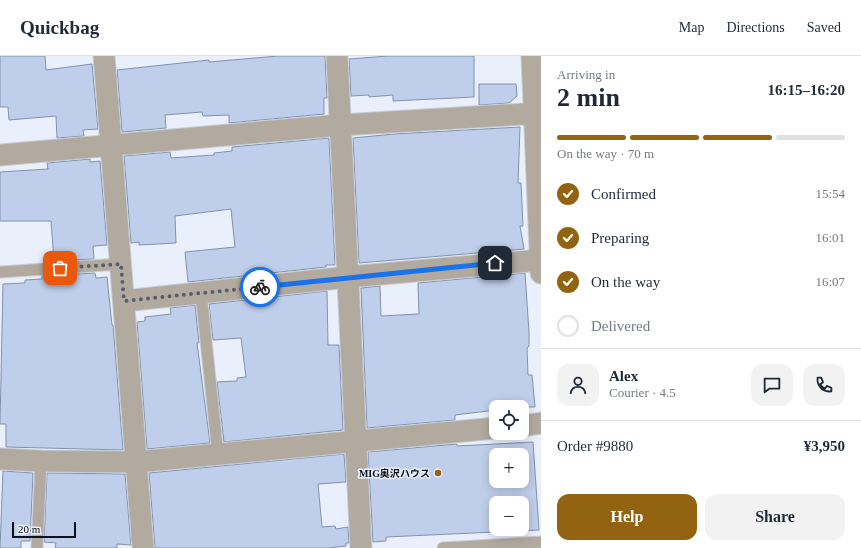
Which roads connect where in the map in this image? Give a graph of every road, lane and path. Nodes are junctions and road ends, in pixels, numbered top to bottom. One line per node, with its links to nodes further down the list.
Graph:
1 (104, 56): 6 (street)
2 (337, 56): 5 (street)
3 (532, 56): 4 (street)
4 (538, 114): 5 (street); 9 (street)
5 (341, 125): 6 (street); 11 (street)
6 (111, 146): 7 (street); 8 (street)
7 (0, 155)
8 (121, 264): 10 (lane); 13 (street)
9 (541, 264): 11 (street)
10 (0, 272)
11 (348, 277): 12 (street); 17 (street)
12 (201, 293): 13 (street); 18 (lane)
13 (124, 301): 21 (street)
14 (541, 424): 15 (street)
15 (529, 425)
16 (489, 429): 17 (street)
17 (356, 443): 18 (street); 25 (street)
18 (218, 455): 21 (street)
19 (0, 459): 20 (street)
20 (41, 461): 21 (street); 23 (lane)
21 (136, 462): 24 (street)
22 (541, 542): 26 (lane)
23 (37, 548)
24 (143, 548)
25 (361, 548)
26 (443, 548)

